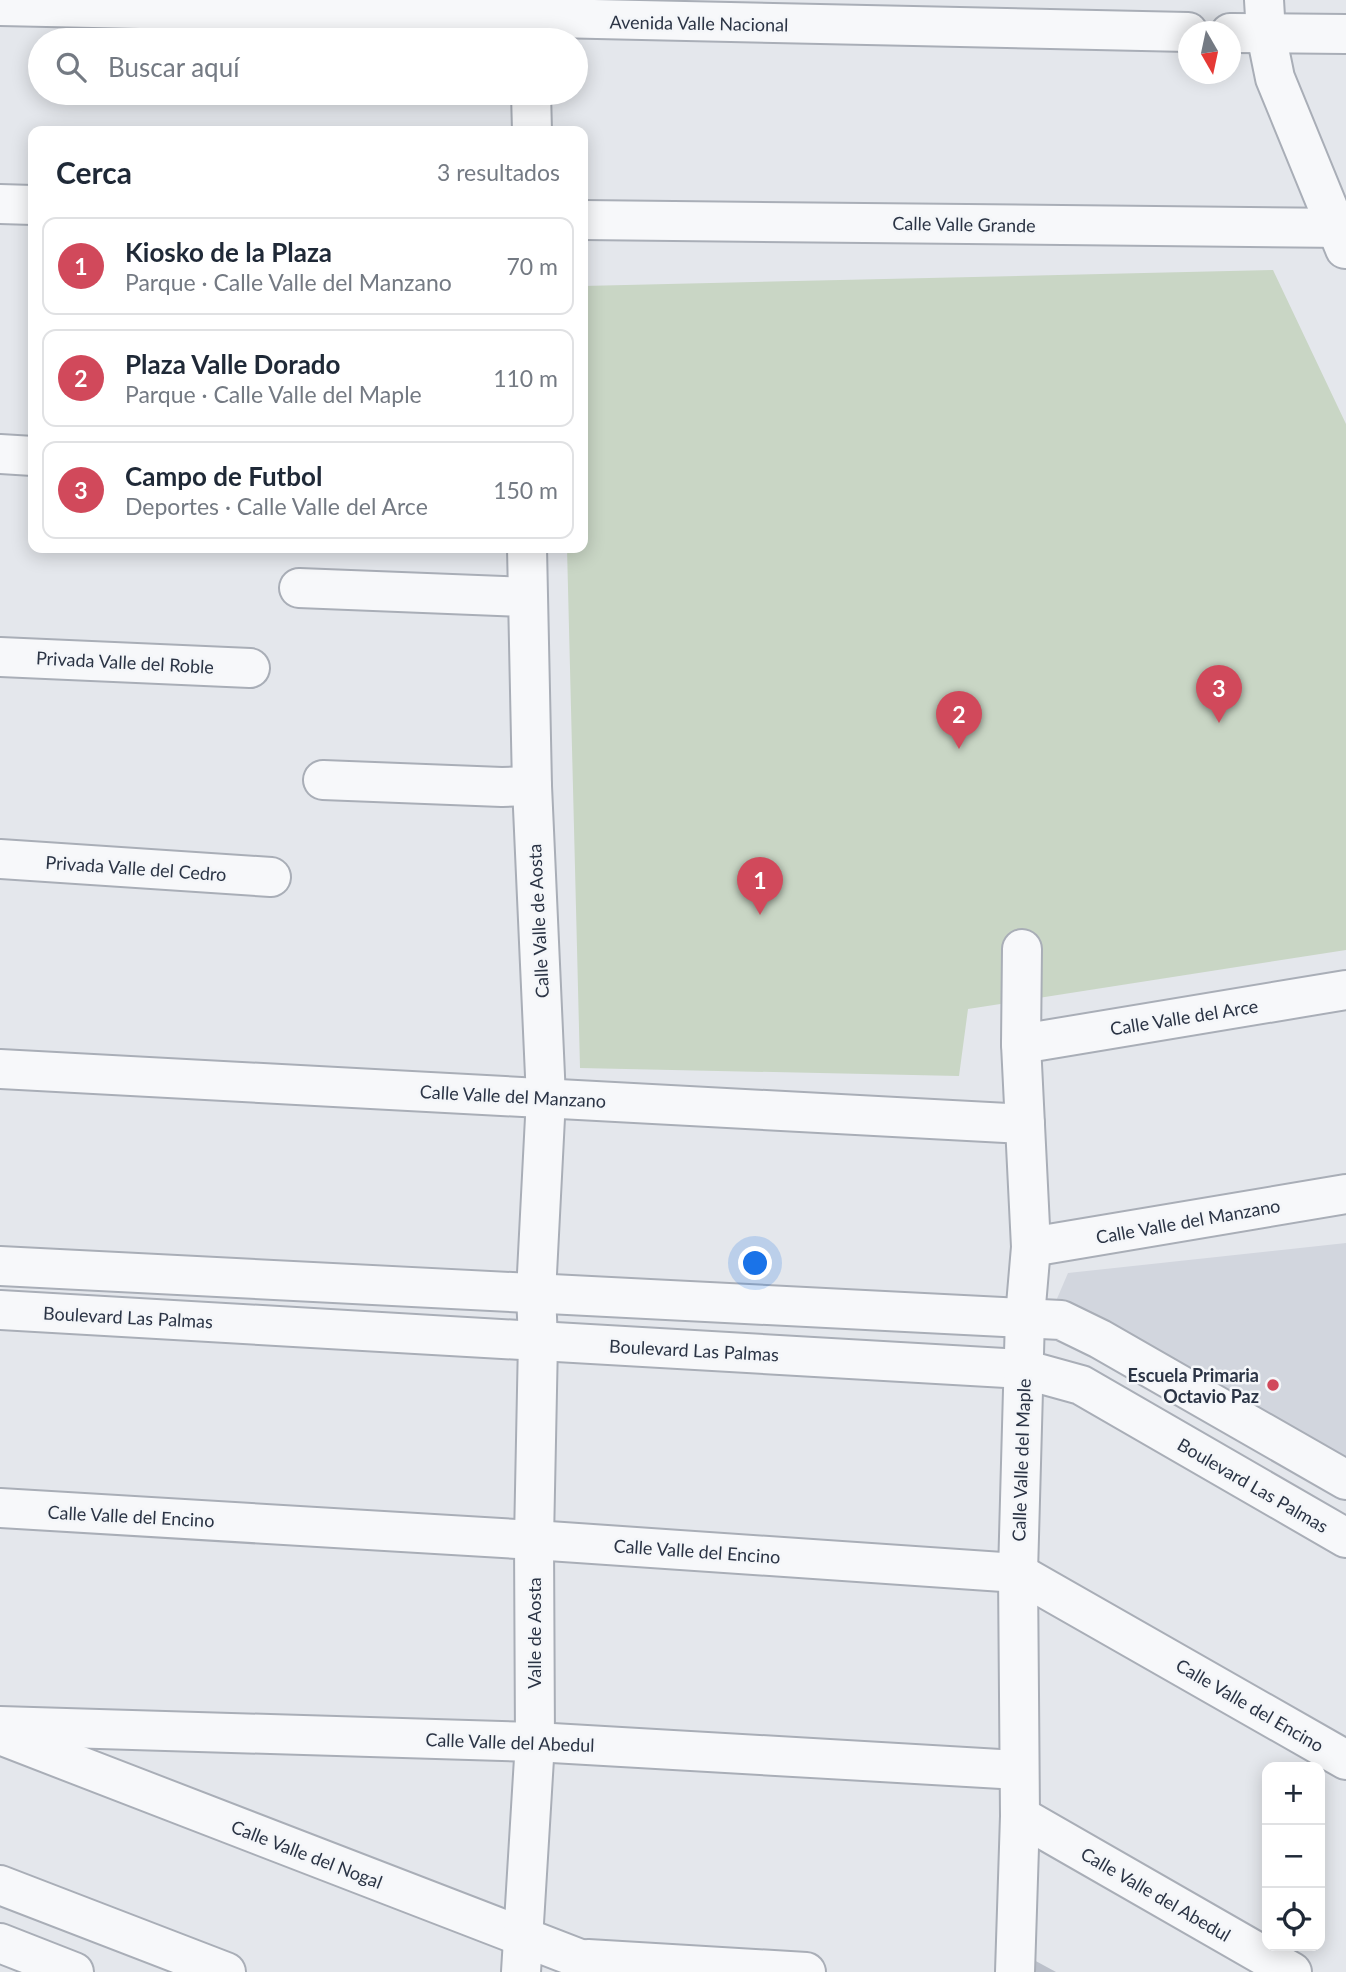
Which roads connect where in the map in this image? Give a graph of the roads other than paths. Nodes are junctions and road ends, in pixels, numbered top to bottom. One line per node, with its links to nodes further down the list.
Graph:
1 (0, 6): 2 (street, Avenida Valle Nacional)
2 (531, 20): 4 (street, Avenida Valle Nacional)
3 (1253, 22): 5 (street); 11 (street)
4 (1178, 32)
5 (1346, 34)
6 (531, 105): 7 (street)
7 (532, 126)
8 (0, 204): 9 (street)
9 (28, 205)
10 (588, 220): 11 (street, Calle Valle Grande)
11 (1343, 236)
12 (0, 454): 13 (street)
13 (28, 456)
14 (527, 553): 16 (street, Calle Valle de Aosta)
15 (299, 588): 16 (street)
16 (527, 597): 20 (street, Calle Valle de Aosta)
17 (0, 657): 18 (street, Privada Valle del Roble)
18 (250, 668)
19 (323, 780): 20 (street)
20 (532, 786): 27 (street, Calle Valle de Aosta)
21 (0, 859): 22 (street, Privada Valle del Cedro)
22 (271, 877)
23 (1022, 948): 25 (street, Calle Valle del Maple)
24 (1346, 990): 25 (street, Calle Valle del Arce)
25 (1021, 1044): 28 (street, Calle Valle del Maple)
26 (0, 1069): 27 (street, Calle Valle del Manzano)
27 (546, 1098): 28 (street, Calle Valle del Manzano); 32 (street, Calle Valle de Aosta)
28 (1025, 1124): 30 (street, Calle Valle del Maple)
29 (1346, 1194): 30 (street, Calle Valle del Manzano)
30 (1031, 1247): 34 (street, Calle Valle del Maple)
31 (0, 1266): 32 (street)
32 (536, 1293): 34 (street); 35 (street, Valle de Aosta)
33 (0, 1310): 35 (street, Boulevard Las Palmas)
34 (1025, 1317): 36 (street, Calle Valle del Maple); 37 (street)
35 (538, 1341): 36 (street, Boulevard Las Palmas); 40 (street, Valle de Aosta)
36 (1023, 1369): 39 (street, Boulevard Las Palmas); 41 (street, Calle Valle del Maple)
37 (1346, 1480)
38 (0, 1508): 40 (street, Calle Valle del Encino)
39 (1346, 1538)
40 (534, 1540): 41 (street, Calle Valle del Encino); 44 (street, Valle de Aosta)
41 (1018, 1573): 45 (street, Calle Valle del Encino); 46 (street, Calle Valle del Maple)
42 (0, 1726): 44 (street, Calle Valle del Abedul)
43 (0, 1735): 50 (street, Calle Valle del Nogal)
44 (535, 1742): 46 (street, Calle Valle del Abedul); 50 (street, Valle de Aosta)
45 (1346, 1759)
46 (1019, 1770): 47 (street, Calle Valle del Maple)
47 (1020, 1816): 55 (street, Calle Valle del Maple); 56 (street, Calle Valle del Abedul)
48 (0, 1885): 53 (street)
49 (0, 1943): 52 (street)
50 (522, 1955): 51 (street, Calle Valle del Nogal)
51 (599, 1965): 54 (street, Calle Valle del Nogal)
52 (74, 1972)
53 (226, 1972)
54 (806, 1972)
55 (1015, 1972)
56 (1292, 1972)

